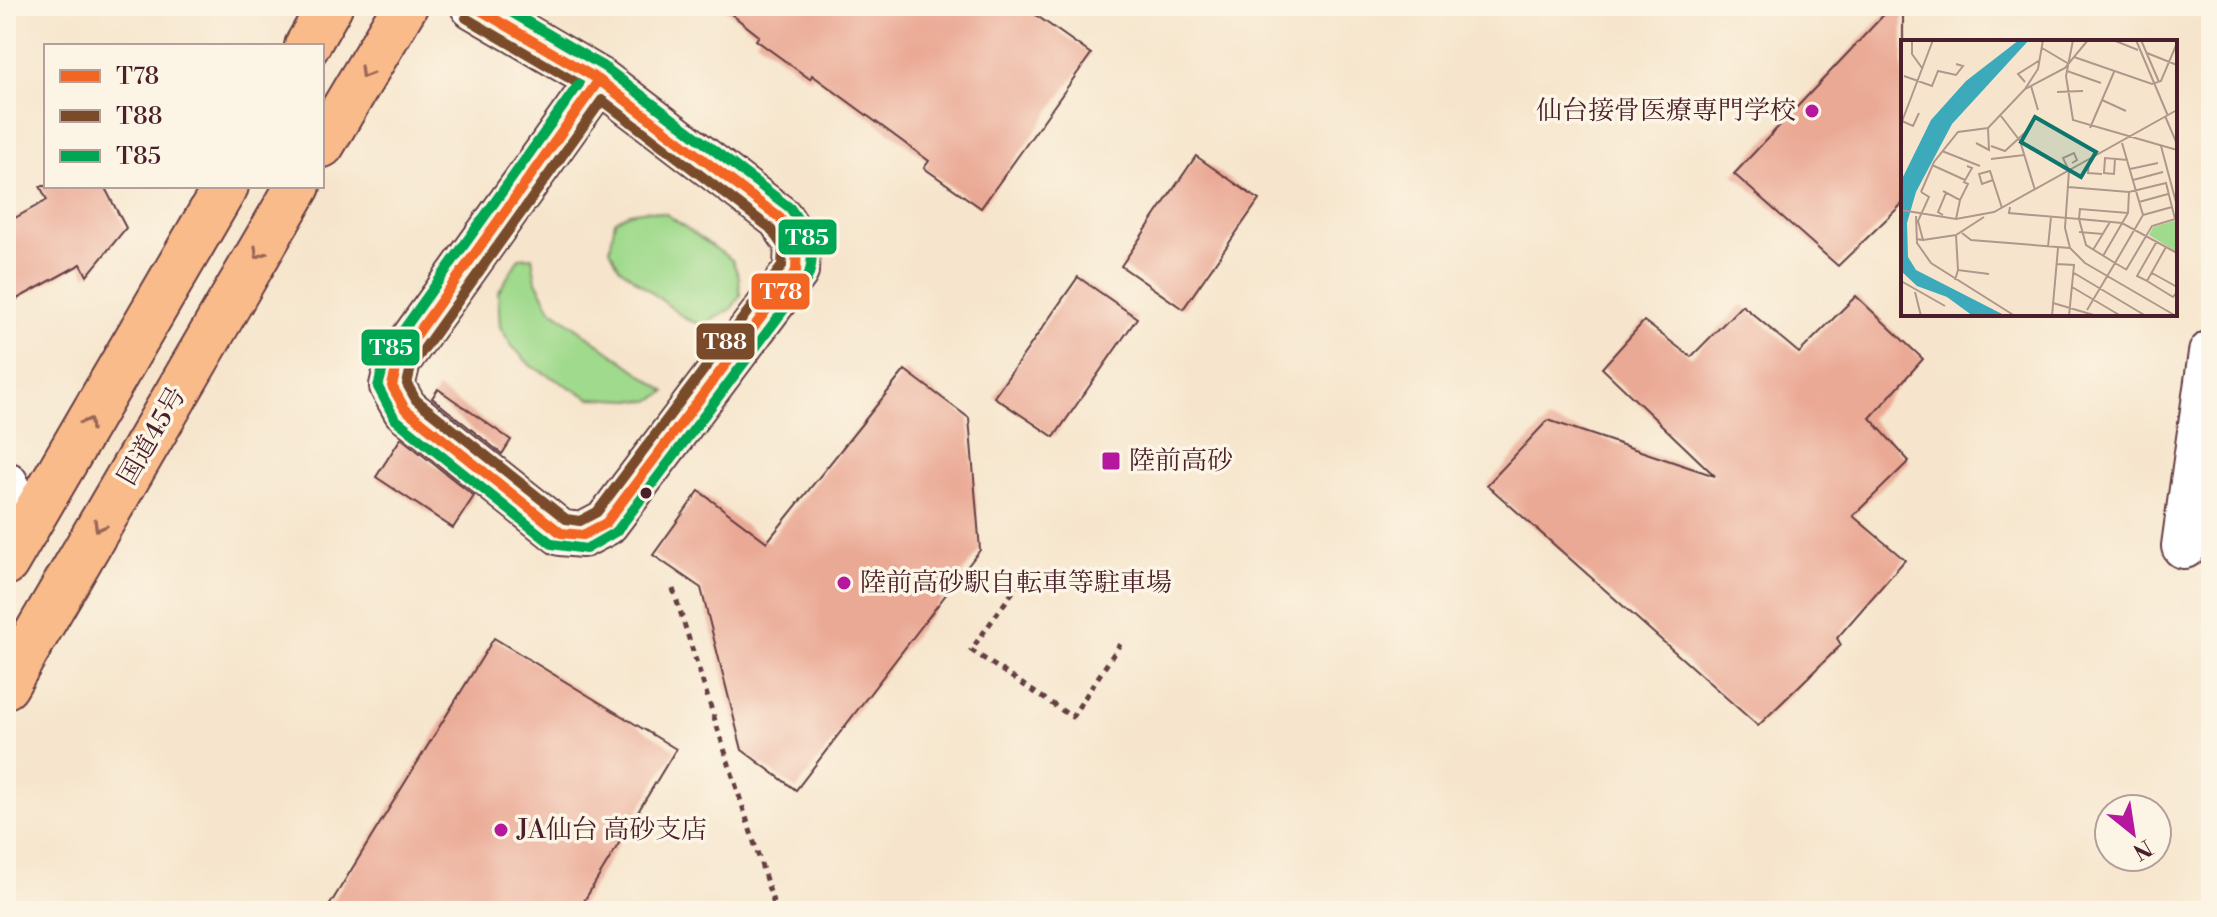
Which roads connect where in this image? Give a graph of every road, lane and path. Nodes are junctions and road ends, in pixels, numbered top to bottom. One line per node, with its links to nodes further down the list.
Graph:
1 (330, 6): 4 (highway)
2 (405, 6): 6 (highway, one-way to 6)
3 (473, 6): 5 (street)
4 (308, 44)
5 (599, 80): 5 (street)
6 (324, 142)
7 (225, 188): 11 (highway, one-way to 7)
8 (297, 188): 16 (highway, 国道45号, one-way to 16)
9 (2211, 353): 12 (street)
10 (6, 484): 11 (street)
11 (16, 546)
12 (2184, 546)
13 (1027, 572): 15 (path)
14 (673, 589): 17 (path)
15 (1120, 644)
16 (6, 686)
17 (776, 911)

